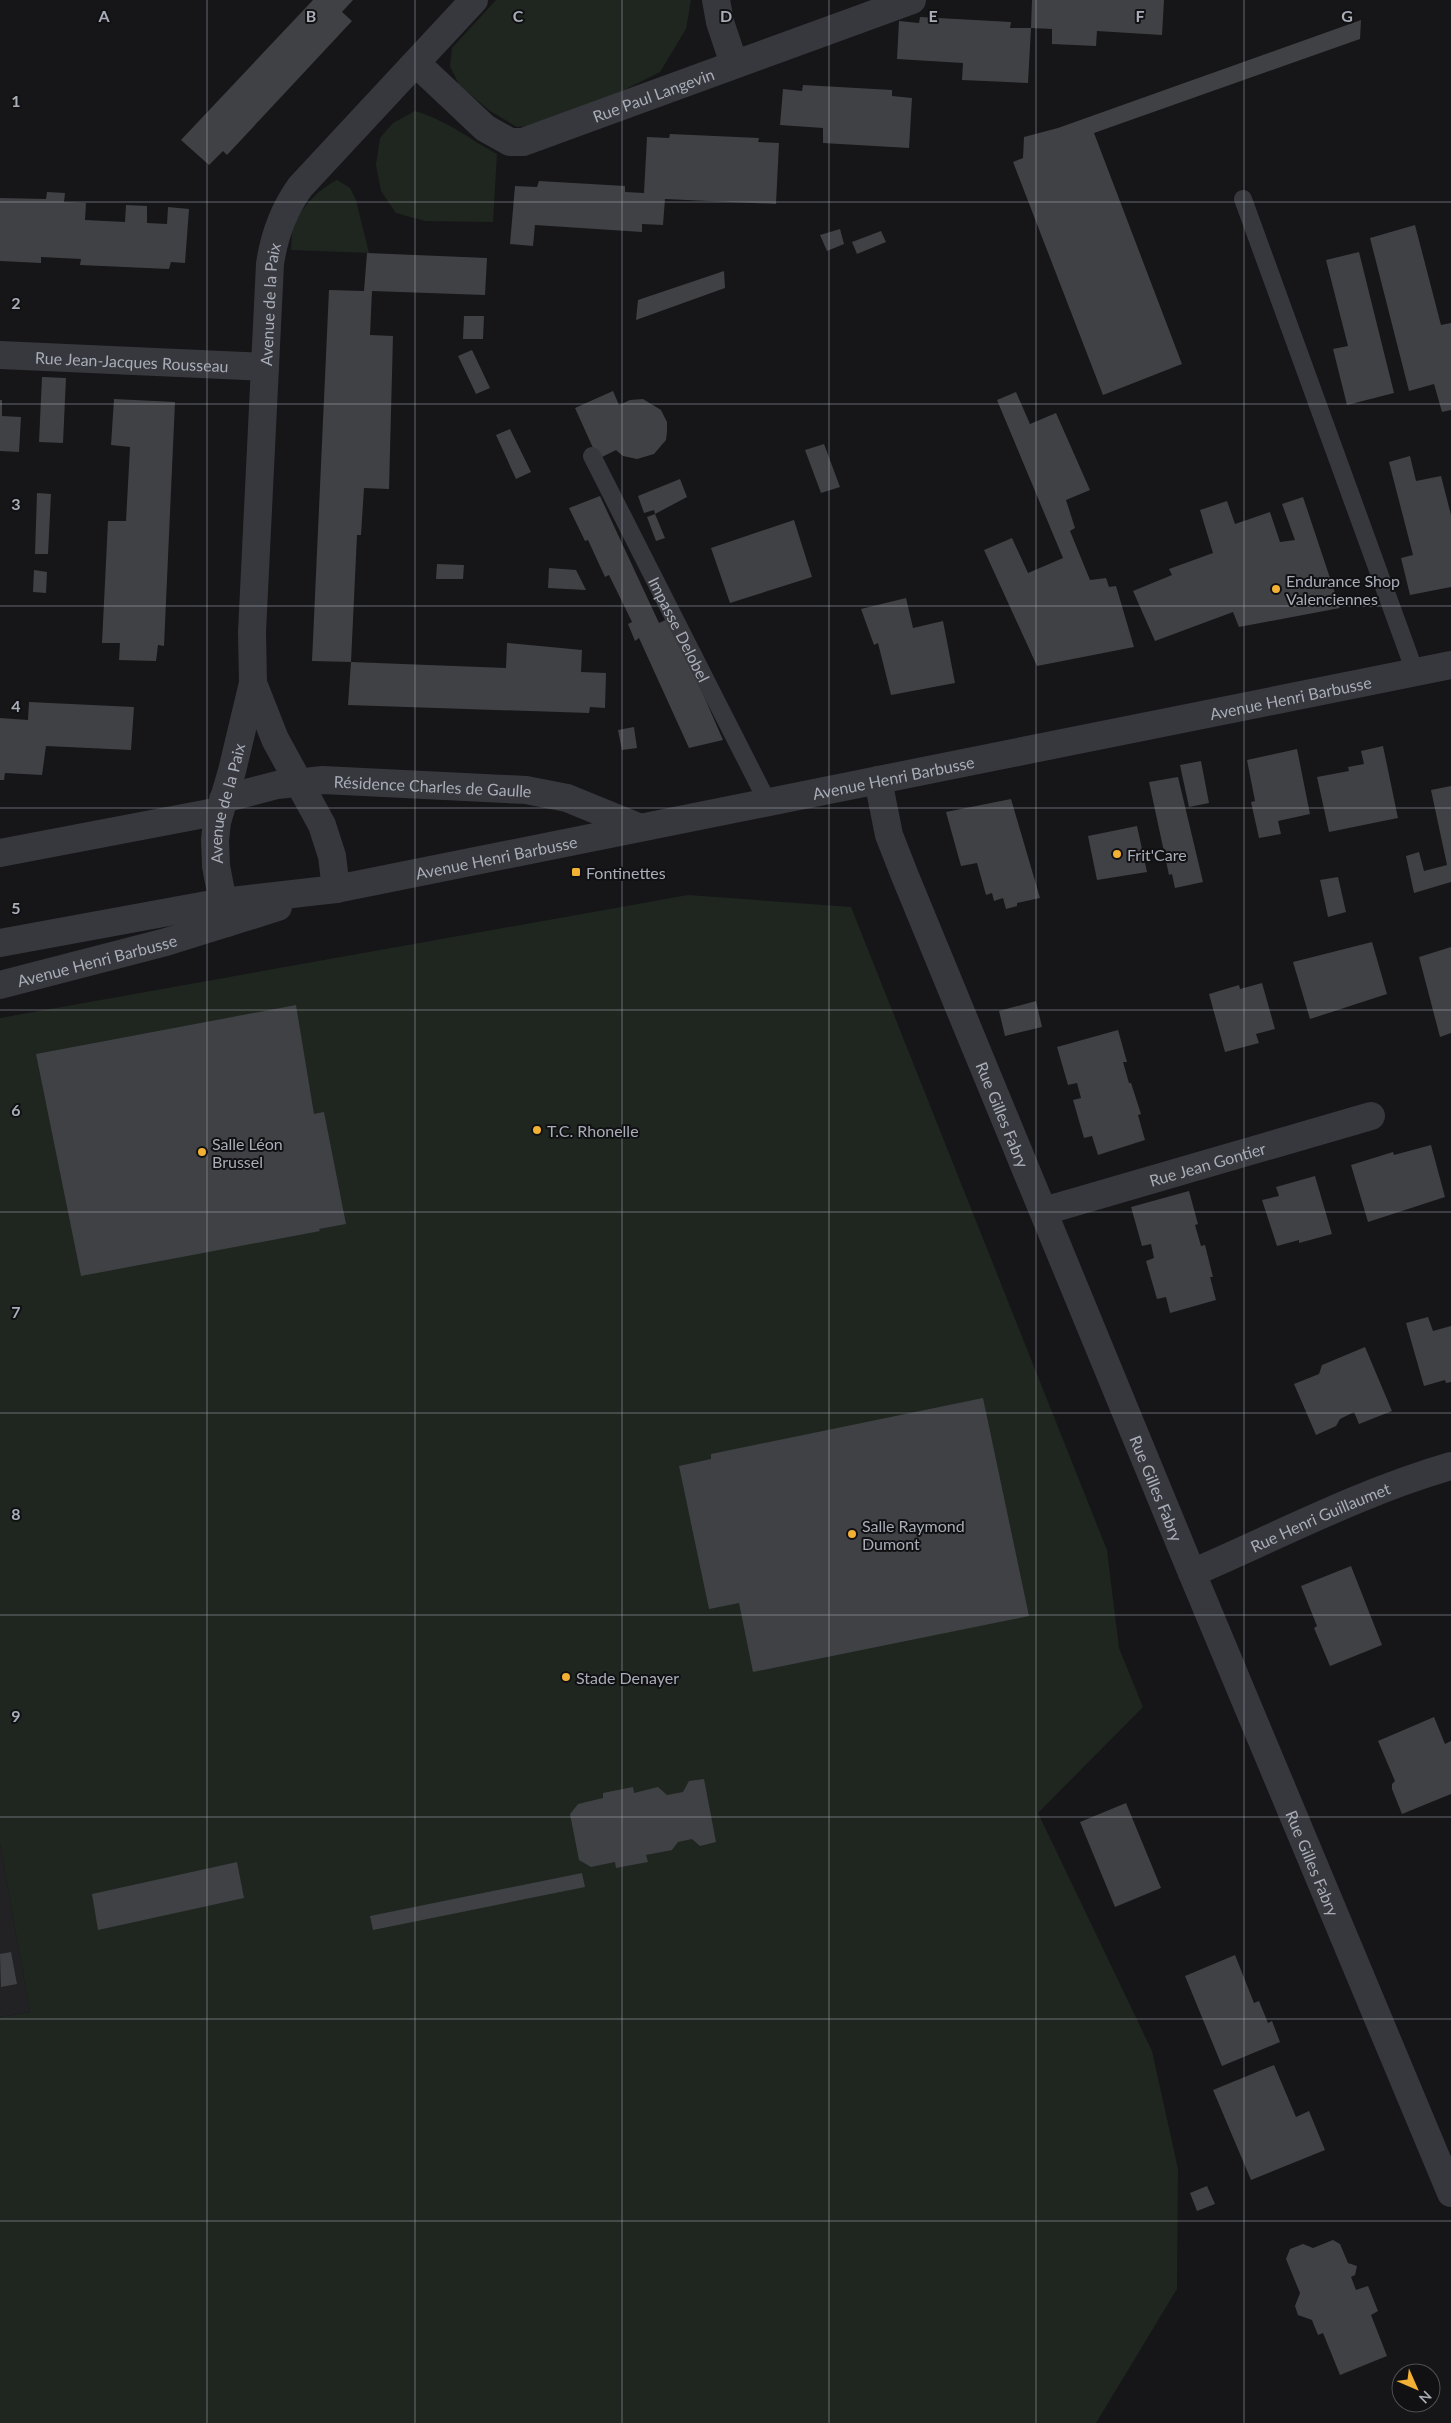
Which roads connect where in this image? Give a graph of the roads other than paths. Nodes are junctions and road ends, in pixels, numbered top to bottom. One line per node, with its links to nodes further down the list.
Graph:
1 (474, 0): 4 (street, Avenue de la Paix)
2 (716, 0): 5 (street)
3 (912, 0): 5 (street, Rue Paul Langevin)
4 (416, 63): 5 (street, Rue Paul Langevin); 8 (street, Avenue de la Paix)
5 (734, 64)
6 (1243, 198): 11 (lane)
7 (0, 356): 8 (street, Rue Jean-Jacques Rousseau)
8 (265, 367): 12 (street, Avenue de la Paix)
9 (592, 456): 15 (lane, Impasse Delobel)
10 (1451, 665): 11 (street, Avenue Henri Barbusse)
11 (1415, 672): 13 (street, Avenue Henri Barbusse)
12 (252, 683): 14 (street, Avenue de la Paix); 16 (street, Avenue de la Paix)
13 (878, 780): 15 (street, Avenue Henri Barbusse); 24 (street, Rue Gilles Fabry)
14 (298, 782): 16 (street, Résidence Charles de Gaulle); 17 (street, Résidence Charles de Gaulle); 19 (street, Avenue de la Paix)
15 (767, 801): 17 (street, Avenue Henri Barbusse)
16 (221, 805): 18 (street, Résidence Charles de Gaulle); 20 (street, Avenue de la Paix)
17 (638, 827): 19 (street, Avenue Henri Barbusse)
18 (0, 853)
19 (336, 889): 20 (street, Avenue Henri Barbusse)
20 (225, 913): 21 (street, Avenue Henri Barbusse); 22 (street, Avenue Henri Barbusse)
21 (0, 943)
22 (0, 985)
23 (1371, 1116): 24 (street, Rue Jean Gontier)
24 (1044, 1211): 26 (street, Rue Gilles Fabry)
25 (1451, 1466): 26 (street, Rue Henri Guillaumet)
26 (1192, 1573): 27 (street, Rue Gilles Fabry)
27 (1451, 2193)

